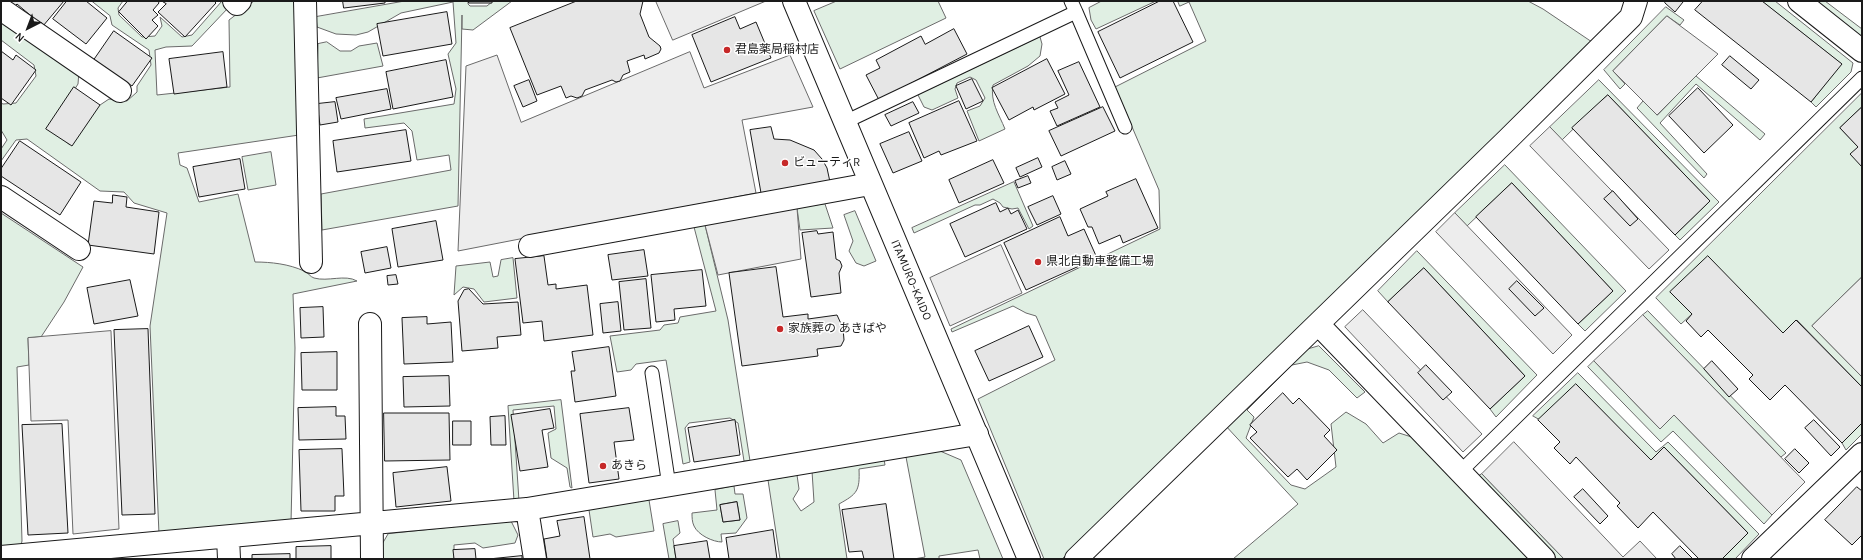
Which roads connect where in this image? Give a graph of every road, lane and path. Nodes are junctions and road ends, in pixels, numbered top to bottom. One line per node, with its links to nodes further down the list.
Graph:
1 (234, 1): 2 (street)
2 (240, 1)
3 (305, 1): 19 (street)
4 (794, 1): 13 (street, ITAMURO-KAIDO)
5 (1647, 1): 9 (lane)
6 (1799, 1): 10 (street)
7 (1074, 7): 13 (lane); 14 (lane)
8 (1, 9): 12 (street)
9 (1633, 9): 21 (street)
10 (1862, 51)
11 (1862, 78): 25 (lane)
12 (120, 91)
13 (845, 122): 15 (street, ITAMURO-KAIDO)
14 (1125, 127)
15 (870, 184): 17 (street); 23 (street, ITAMURO-KAIDO)
16 (1, 197): 18 (street)
17 (530, 246)
18 (79, 249)
19 (311, 262)
20 (370, 324): 28 (street)
21 (1318, 324): 25 (street); 36 (street)
22 (652, 373): 26 (lane)
23 (977, 434): 26 (street); 35 (street, ITAMURO-KAIDO)
24 (1862, 454): 38 (street)
25 (1460, 472): 37 (street)
26 (669, 486): 27 (street)
27 (527, 509): 28 (street); 34 (street)
28 (370, 523): 29 (street); 33 (street)
29 (228, 537): 30 (street); 32 (street)
30 (86, 554): 31 (street)
31 (1, 557)
32 (229, 559)
33 (372, 559)
34 (535, 559)
35 (1029, 559)
36 (1076, 559)
37 (1544, 559)
38 (1753, 559)

